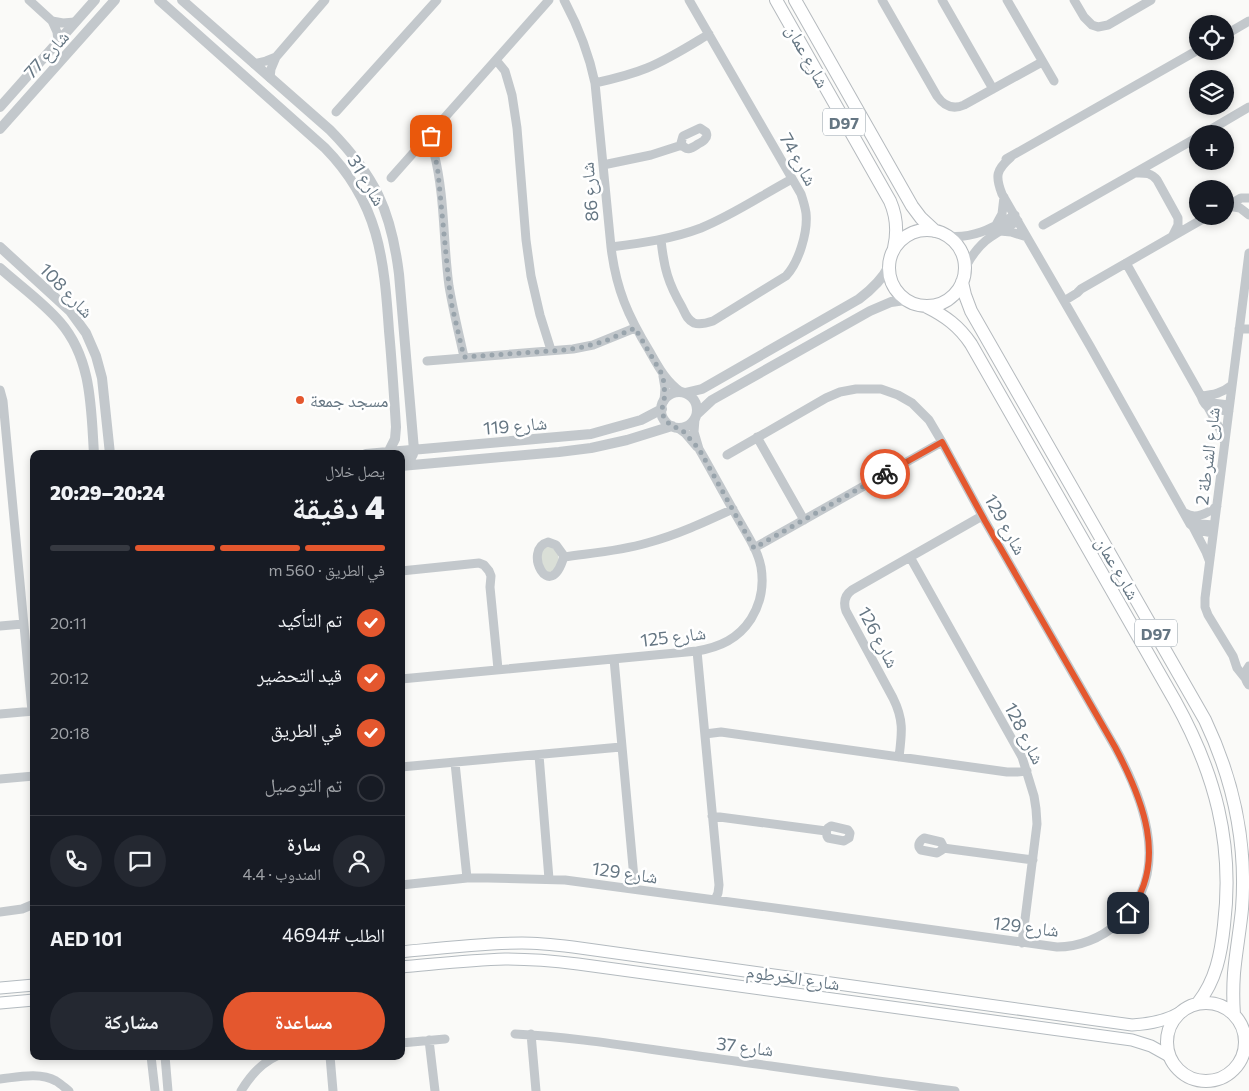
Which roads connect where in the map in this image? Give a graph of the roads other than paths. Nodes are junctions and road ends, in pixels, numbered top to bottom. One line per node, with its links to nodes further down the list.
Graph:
1 (29, 0): 19 (street)
2 (94, 0): 21 (street, شارع 77)
3 (115, 0): 35 (street, شارع 77)
4 (158, 0): 73 (street, شارع 31)
5 (182, 0): 29 (street, شارع 31)
6 (311, 0): 18 (street)
7 (437, 0): 38 (street)
8 (549, 0): 27 (street)
9 (564, 0): 33 (street, شارع 86)
10 (689, 0): 23 (street, شارع 74)
11 (776, 0): 66 (main road, شارع عمان / D97)
12 (794, 0): 59 (main road, شارع عمان / D97)
13 (882, 0): 34 (street)
14 (942, 0): 34 (street)
15 (1007, 0): 28 (street)
16 (1074, 0): 17 (street)
17 (1151, 0)
18 (322, 4): 26 (street)
19 (52, 21): 21 (street); 24 (street)
20 (1249, 21): 22 (street)
21 (75, 22): 24 (street, شارع 77)
22 (1234, 30)
23 (709, 34): 33 (street); 49 (street, شارع 74)
24 (58, 41): 30 (street, شارع 77)
25 (1189, 55): 51 (street)
26 (276, 57): 29 (street); 31 (street)
27 (496, 60): 41 (street); 83 (street)
28 (1042, 62): 32 (street); 34 (street)
29 (254, 64): 31 (street, شارع 31)
30 (29, 74): 35 (street); 36 (street, شارع 77)
31 (270, 78): 79 (street, شارع 31)
32 (1054, 82)
33 (595, 83): 46 (street, شارع 86)
34 (993, 89)
35 (23, 104): 40 (street, شارع 77)
36 (0, 107)
37 (1247, 111): 39 (street)
38 (336, 112)
39 (1220, 125)
40 (0, 130)
41 (430, 135): 43 (street); 45 (street)
42 (1189, 142): 47 (street)
43 (421, 145): 45 (street); 48 (street)
44 (682, 145): 46 (street)
45 (434, 150): 84 (street)
46 (603, 165): 65 (street, شارع 86)
47 (1134, 173): 56 (street); 61 (street)
48 (391, 178)
49 (792, 178): 63 (street); 63 (street, شارع 74)
50 (1249, 190): 52 (street)
51 (1003, 195): 55 (street); 58 (street)
52 (1235, 202): 53 (street); 54 (street)
53 (1249, 204)
54 (1249, 216)
55 (1016, 218): 58 (street); 62 (street)
56 (1043, 225)
57 (1192, 225): 61 (street)
58 (996, 229): 60 (street); 62 (street); 71 (street)
59 (935, 231): 60 (main road); 66 (main road)
60 (947, 236): 71 (main road)
61 (1173, 236): 68 (street)
62 (1028, 238): 76 (street)
63 (660, 240): 65 (street)
64 (0, 247): 72 (street, شارع 108)
65 (611, 247): 81 (street, شارع 86)
66 (894, 248): 69 (main road)
67 (1249, 253): 80 (street, شارع الشرطة 2)
68 (1126, 263): 76 (street); 90 (street)
69 (889, 266): 77 (main road); 89 (street)
70 (0, 268): 74 (street, شارع 108)
71 (965, 268): 75 (main road)
72 (28, 273): 74 (street); 101 (street, شارع 108)
73 (385, 275): 79 (street); 102 (street, شارع 31)
74 (8, 276): 100 (street, شارع 108)
75 (962, 282): 78 (main road); 161 (main road, شارع عمان / D97)
76 (1063, 299): 112 (street)
77 (905, 300): 78 (main road); 94 (street)
78 (927, 307): 158 (main road, شارع عمان / D97)
79 (403, 319): 104 (street, شارع 31)
80 (1243, 326): 82 (street); 87 (street, شارع الشرطة 2)
81 (635, 328): 83 (street); 86 (street, شارع 86)
82 (1249, 329)
83 (550, 350): 84 (street)
84 (464, 357): 85 (street)
85 (427, 360)
86 (663, 376): 89 (street, شارع 86); 91 (street, شارع 86)
87 (1232, 385): 90 (street); 93 (street, شارع الشرطة 2)
88 (0, 390): 106 (street)
89 (683, 392): 91 (street); 94 (street)
90 (1201, 396): 92 (street); 93 (street)
91 (663, 405): 95 (street); 104 (street, شارع 119)
92 (1208, 407): 93 (street); 98 (street)
93 (1229, 408): 98 (street, شارع الشرطة 2)
94 (696, 417): 95 (street); 99 (street, شارع 125)
95 (675, 427): 99 (street, شارع 125); 108 (street, شارع 119)
96 (757, 437): 97 (street, شارع 129); 105 (street, شارع 129); 113 (street)
97 (942, 442): 111 (street, شارع 129); 113 (street)
98 (1225, 442): 109 (street, شارع الشرطة 2)
99 (699, 449): 110 (street, شارع 125)
100 (94, 450)
101 (110, 450)
102 (390, 450)
103 (405, 450): 104 (street, شارع 119)
104 (414, 450): 107 (street)
105 (727, 455)
106 (4, 458): 120 (street)
107 (405, 460)
108 (405, 466)
109 (1217, 506): 112 (street); 114 (street, شارع الشرطة 2)
110 (733, 509): 115 (street, شارع 125); 116 (street)
111 (982, 516): 117 (street, شارع 126); 152 (street, شارع 129)
112 (1188, 519): 114 (street); 118 (street)
113 (804, 520): 115 (street)
114 (1214, 529): 118 (street, شارع الشرطة 2)
115 (754, 548): 122 (street, شارع 125)
116 (564, 557)
117 (910, 557): 135 (street, شارع 126); 138 (street, شارع 128)
118 (1209, 564): 123 (street, شارع الشرطة 2)
119 (405, 571): 126 (street)
120 (23, 624): 121 (street); 129 (street)
121 (0, 626)
122 (697, 651): 124 (street, شارع 125); 132 (street)
123 (1233, 656): 125 (street); 128 (street, شارع الشرطة 2)
124 (614, 659): 126 (street, شارع 125); 133 (street)
125 (1249, 665): 128 (street)
126 (498, 670): 127 (street, شارع 125)
127 (405, 679)
128 (1247, 681)
129 (30, 685)
130 (30, 711): 131 (street)
131 (0, 714)
132 (705, 734): 135 (street); 141 (street)
133 (621, 747): 134 (street); 148 (street)
134 (538, 755): 136 (street); 146 (street)
135 (899, 757): 138 (street)
136 (455, 762): 137 (street); 145 (street)
137 (405, 768)
138 (1027, 770): 144 (street, شارع 128)
139 (30, 776): 140 (street)
140 (0, 780)
141 (712, 816): 142 (street); 149 (street)
142 (826, 831)
143 (943, 848): 144 (street)
144 (1033, 860): 152 (street, شارع 128)
145 (466, 878): 146 (street, شارع 129); 147 (street, شارع 129)
146 (550, 879): 148 (street, شارع 129)
147 (405, 885)
148 (635, 890): 149 (street, شارع 129)
149 (715, 900): 152 (street, شارع 129)
150 (30, 906): 151 (street)
151 (0, 912)
152 (1022, 943)
153 (405, 952): 160 (main road, شارع الخرطوم)
154 (405, 967): 167 (main road, شارع الخرطوم)
155 (30, 985): 156 (main road)
156 (0, 988)
157 (30, 1000): 159 (main road)
158 (1198, 1003): 160 (main road); 161 (main road)
159 (0, 1004)
160 (1181, 1012): 167 (main road)
161 (1234, 1015): 172 (main road)
162 (515, 1034): 163 (street, شارع 37)
163 (530, 1034): 175 (street, شارع 37); 182 (street)
164 (445, 1038): 165 (street)
165 (429, 1040): 166 (street); 181 (street)
166 (405, 1043)
167 (1170, 1056): 173 (main road)
168 (151, 1060): 177 (street)
169 (165, 1060): 178 (street)
170 (269, 1060): 179 (street)
171 (330, 1060): 180 (street)
172 (1226, 1074): 173 (main road); 185 (main road)
173 (1186, 1076): 184 (main road)
174 (0, 1079): 176 (street)
175 (915, 1088): 183 (street, شارع 37)
176 (69, 1091)
177 (155, 1091)
178 (168, 1091)
179 (241, 1091)
180 (333, 1091)
181 (435, 1091)
182 (536, 1091)
183 (955, 1091)
184 (1193, 1091)
185 (1220, 1091)

